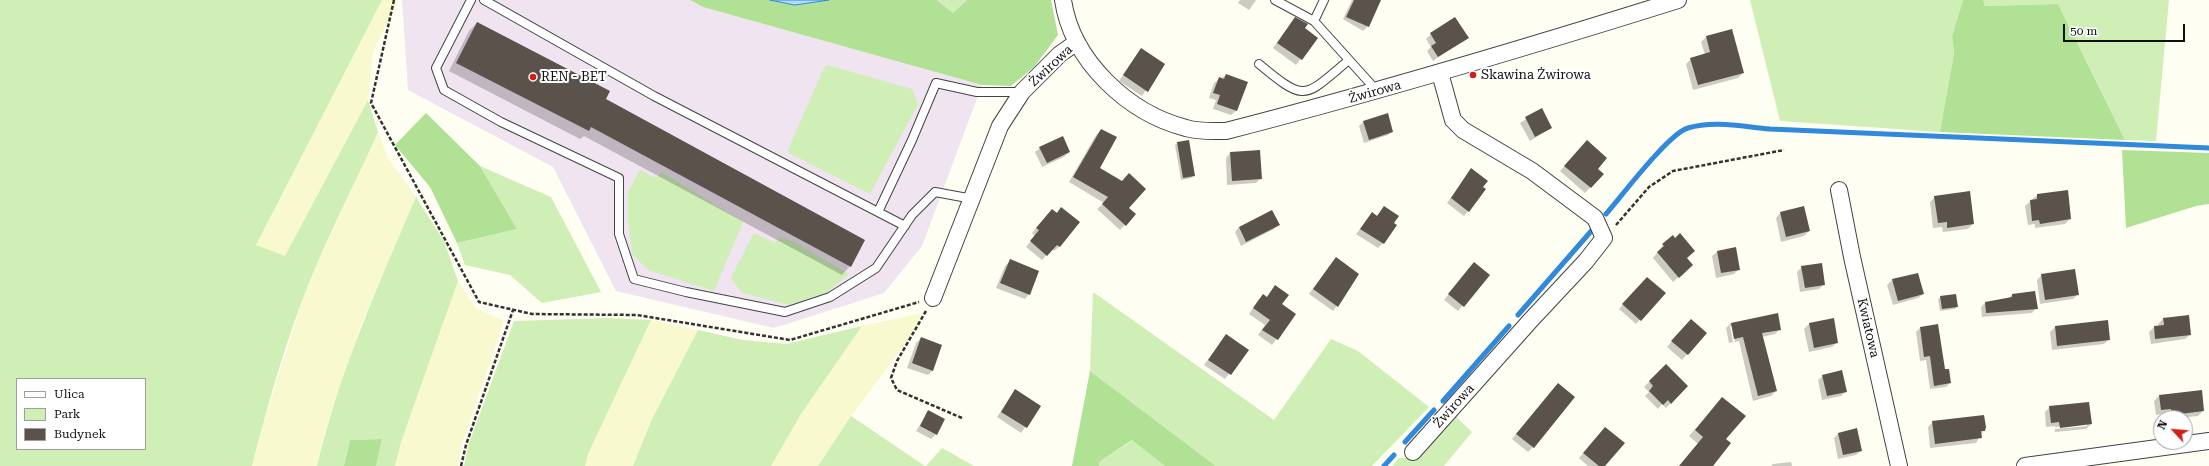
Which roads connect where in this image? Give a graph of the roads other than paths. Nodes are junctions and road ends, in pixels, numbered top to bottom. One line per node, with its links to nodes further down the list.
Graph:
1 (471, 0): 17 (lane)
2 (484, 0): 16 (lane)
3 (1063, 0): 8 (street)
4 (1275, 0): 7 (lane)
5 (1324, 0): 7 (lane)
6 (1678, 0): 11 (street, Żwirowa)
7 (1314, 21): 9 (lane)
8 (1077, 42): 12 (street, Żwirowa); 13 (street, Żwirowa)
9 (1349, 60): 10 (lane); 13 (lane)
10 (1259, 64)
11 (1440, 73): 13 (street, Żwirowa); 20 (street, Żwirowa)
12 (1022, 92): 15 (street, Żwirowa); 16 (lane)
13 (1377, 92)
14 (1839, 190): 21 (street, Kwiatowa)
15 (973, 199): 17 (lane); 18 (street, Żwirowa)
16 (878, 212): 17 (lane)
17 (905, 226)
18 (933, 298)
19 (2209, 441): 22 (street)
20 (1413, 452)
21 (1899, 466)
22 (2026, 466)

